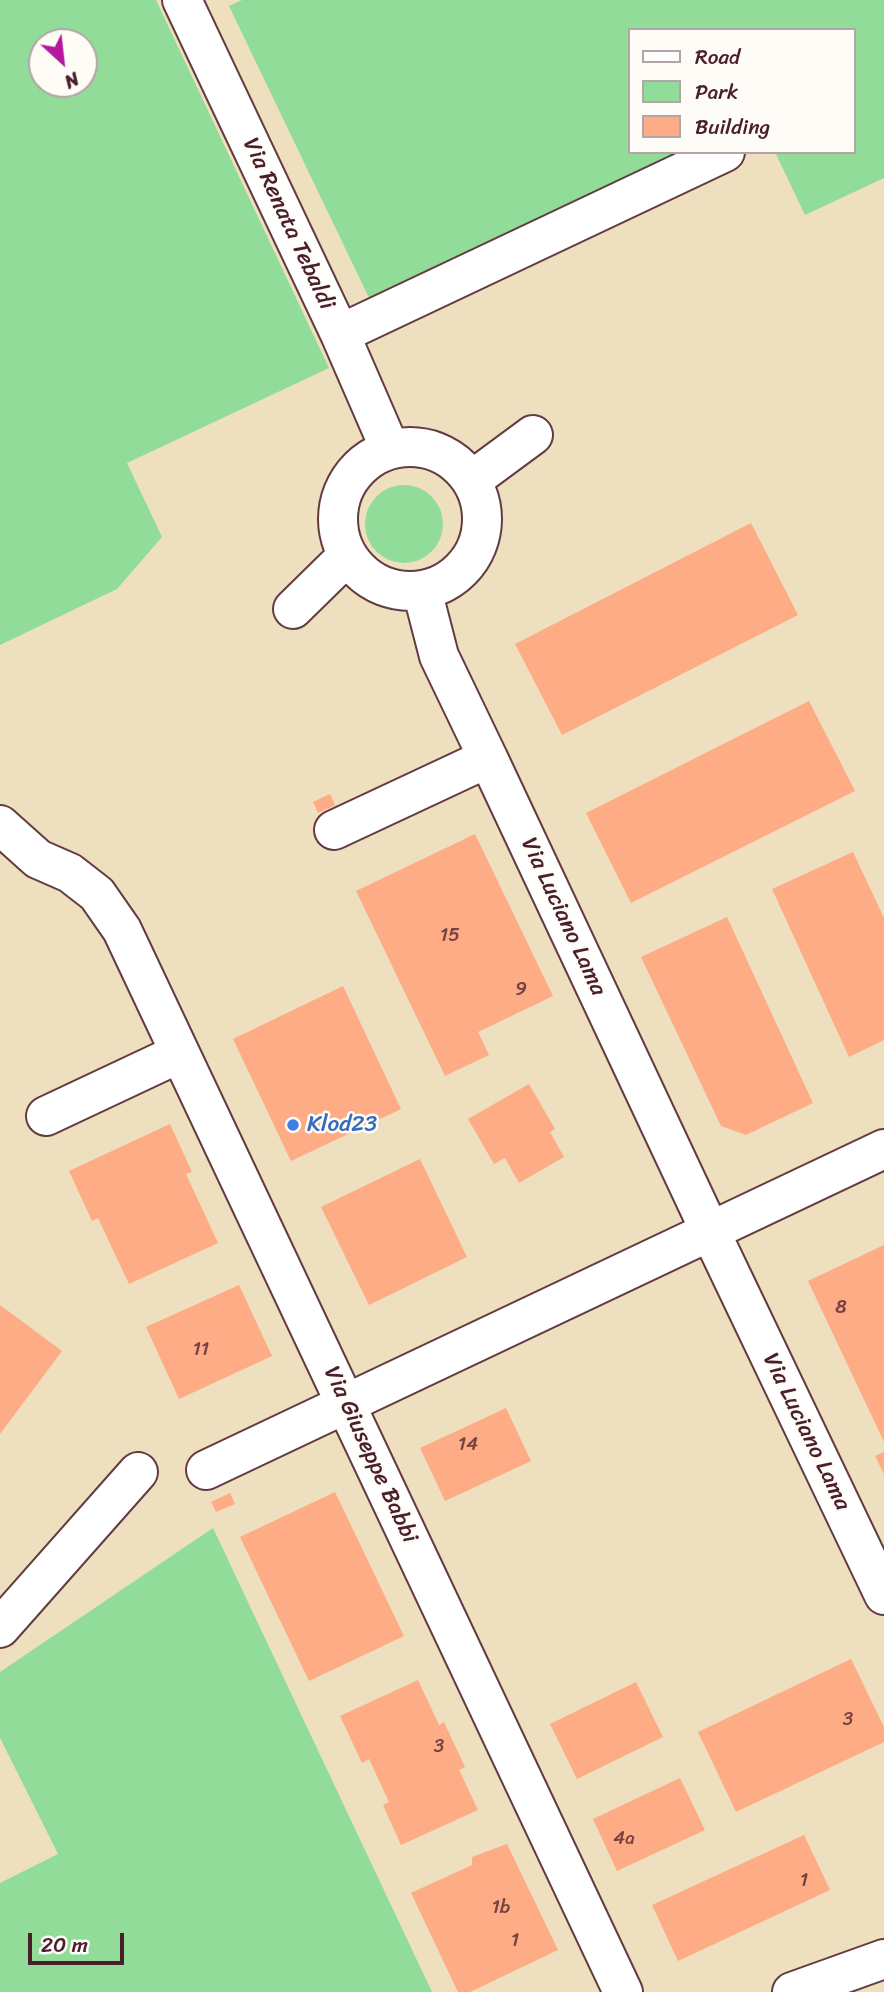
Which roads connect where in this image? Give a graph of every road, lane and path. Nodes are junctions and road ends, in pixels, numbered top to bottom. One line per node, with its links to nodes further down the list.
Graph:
1 (182, 0): 3 (street, Via Renata Tebaldi)
2 (721, 154): 3 (street)
3 (340, 334): 5 (street, Via Renata Tebaldi)
4 (533, 435): 6 (street)
5 (390, 449): 6 (street); 7 (street)
6 (472, 480): 8 (street)
7 (348, 556): 8 (street); 9 (street)
8 (422, 590): 10 (street, Via Luciano Lama)
9 (293, 609)
10 (488, 758): 12 (street); 16 (street, Via Luciano Lama)
11 (0, 825): 13 (street, Via Giuseppe Babbi)
12 (334, 830)
13 (180, 1053): 14 (street); 17 (street, Via Giuseppe Babbi)
14 (46, 1116)
15 (884, 1149): 16 (street)
16 (710, 1231): 17 (street); 20 (street, Via Luciano Lama)
17 (346, 1404): 18 (street); 23 (street, Via Giuseppe Babbi)
18 (206, 1470)
19 (138, 1472): 21 (street)
20 (884, 1595)
21 (0, 1628)
22 (884, 1959): 24 (street)
23 (622, 1992)
24 (792, 1992)

